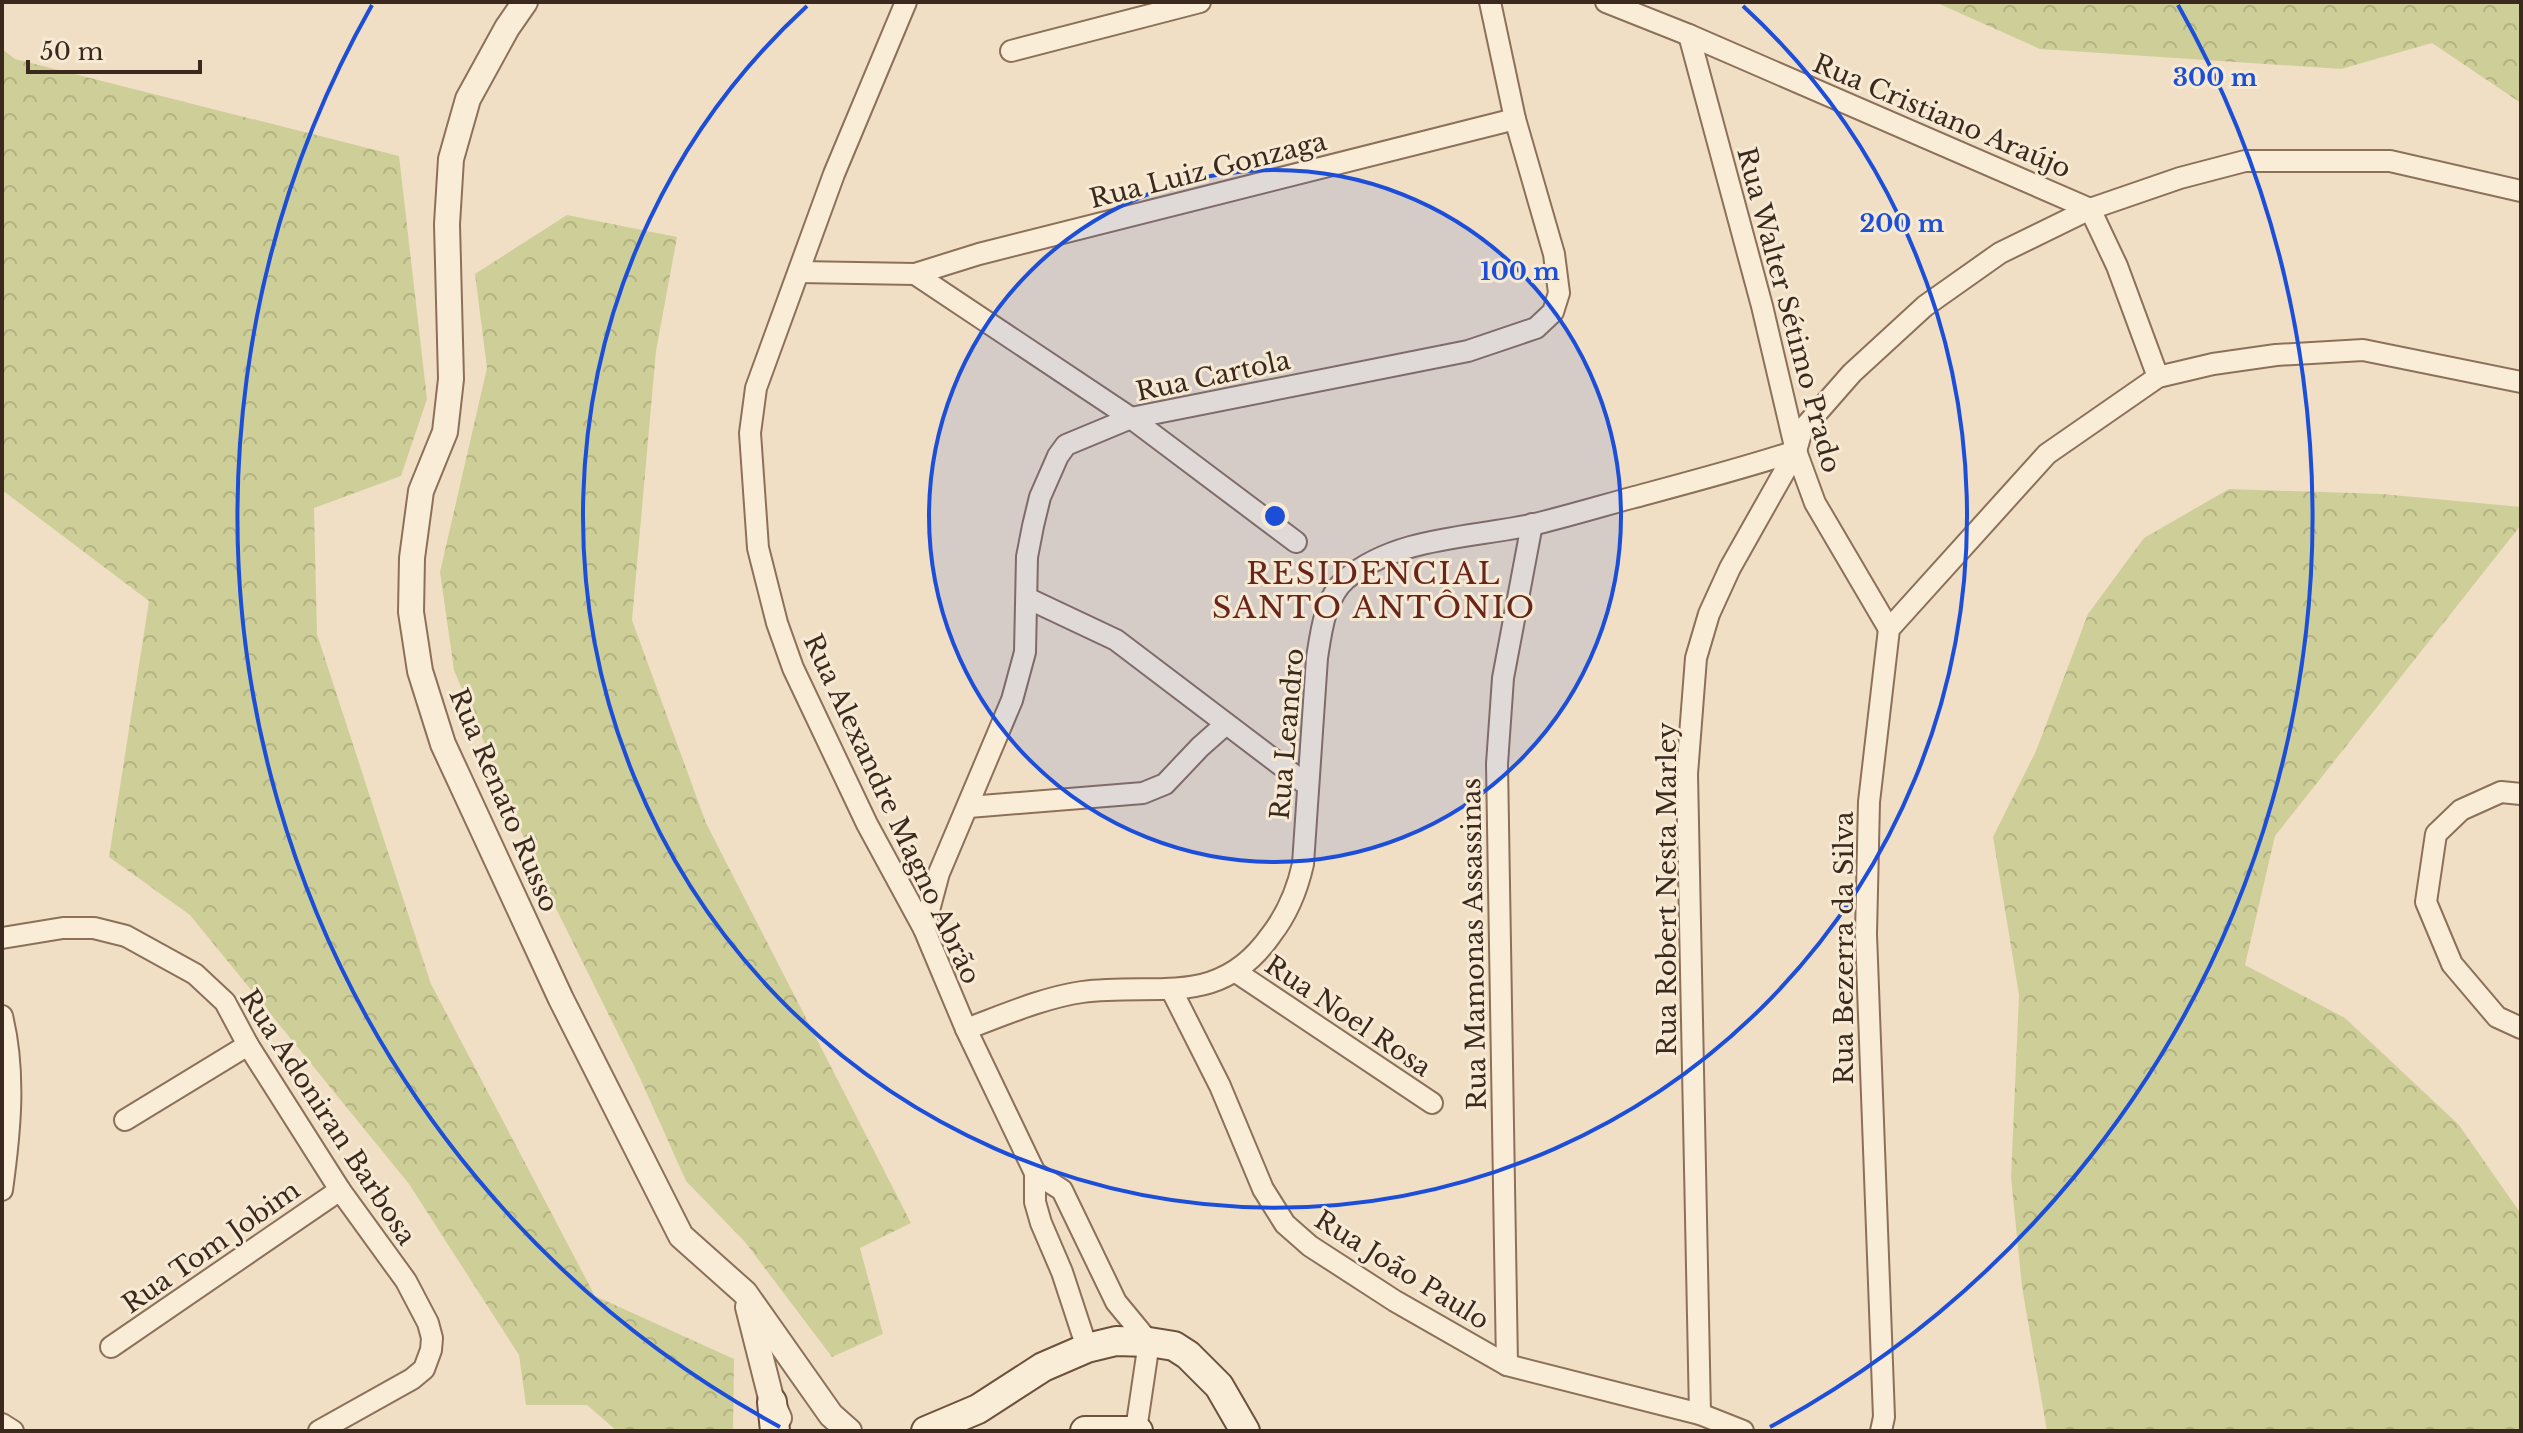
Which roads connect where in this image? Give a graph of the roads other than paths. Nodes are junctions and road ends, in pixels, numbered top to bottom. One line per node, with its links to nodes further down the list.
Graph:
1 (525, 2): 40 (street, Rua Renato Russo)
2 (906, 2): 11 (street, Rua Alexandre Magno Abrão)
3 (1200, 2): 7 (street)
4 (1490, 2): 8 (street, Rua Cartola)
5 (1606, 2): 6 (street, Rua Cristiano Araújo)
6 (1689, 35): 10 (street, Rua Cristiano Araújo); 16 (street, Rua Walter Sétimo Prado)
7 (1011, 51)
8 (1515, 119): 12 (street, Rua Luiz Gonzaga); 15 (street, Rua Cartola)
9 (2521, 191): 10 (street, Rua Robert Nesta Marley)
10 (2090, 209): 13 (street, Rua Cristiano Araújo); 16 (street, Rua Robert Nesta Marley)
11 (799, 272): 12 (street); 25 (street, Rua Alexandre Magno Abrão)
12 (915, 274): 15 (street)
13 (2158, 377): 14 (street); 20 (street)
14 (2521, 382)
15 (1131, 418): 18 (street); 19 (street, Rua Cartola)
16 (1796, 451): 17 (street, Rua Leandro); 20 (street, Rua Walter Sétimo Prado); 47 (street, Rua Robert Nesta Marley)
17 (1532, 524): 22 (street, Rua Leandro); 44 (street, Rua Mamonas Assassinas)
18 (1296, 542)
19 (1027, 598): 21 (street); 24 (street, Rua Cartola)
20 (1889, 629): 60 (street, Rua Bezerra da Silva)
21 (1226, 724): 22 (street); 24 (street)
22 (1307, 785): 27 (street, Rua Leandro)
23 (2521, 794): 30 (street)
24 (969, 807): 25 (street, Rua Cartola)
25 (924, 929): 31 (street, Rua Alexandre Magno Abrão)
26 (2, 938): 32 (street, Rua Adoniran Barbosa)
27 (1236, 972): 28 (street, Rua Leandro); 33 (street, Rua Noel Rosa)
28 (1171, 989): 31 (street, Rua Leandro); 44 (street, Rua João Paulo)
29 (2, 1016): 36 (street)
30 (2521, 1028)
31 (966, 1029): 35 (street, Rua Alexandre Magno Abrão)
32 (248, 1045): 34 (street); 37 (street, Rua Adoniran Barbosa)
33 (1432, 1103)
34 (125, 1120)
35 (1035, 1173): 38 (street); 39 (street)
36 (2, 1190)
37 (340, 1190): 42 (street, Rua Tom Jobim); 50 (street, Rua Adoniran Barbosa)
38 (1092, 1253): 39 (street); 41 (street)
39 (1062, 1272): 43 (street)
40 (745, 1293): 45 (street); 53 (street, Rua Renato Russo)
41 (1149, 1342): 43 (main road); 57 (street); 58 (main road)
42 (111, 1347)
43 (1087, 1348): 46 (main road)
44 (1507, 1365): 47 (street, Rua João Paulo)
45 (772, 1402): 51 (main road); 52 (street)
46 (978, 1409): 54 (main road); 55 (main road)
47 (1700, 1414): 59 (street, Rua João Paulo)
48 (2, 1424): 49 (street)
49 (13, 1431)
50 (319, 1431)
51 (775, 1431)
52 (786, 1431)
53 (849, 1431)
54 (926, 1431)
55 (947, 1431)
56 (1085, 1431): 57 (main road)
57 (1137, 1431)
58 (1245, 1431)
59 (1743, 1431)
60 (1881, 1431)

